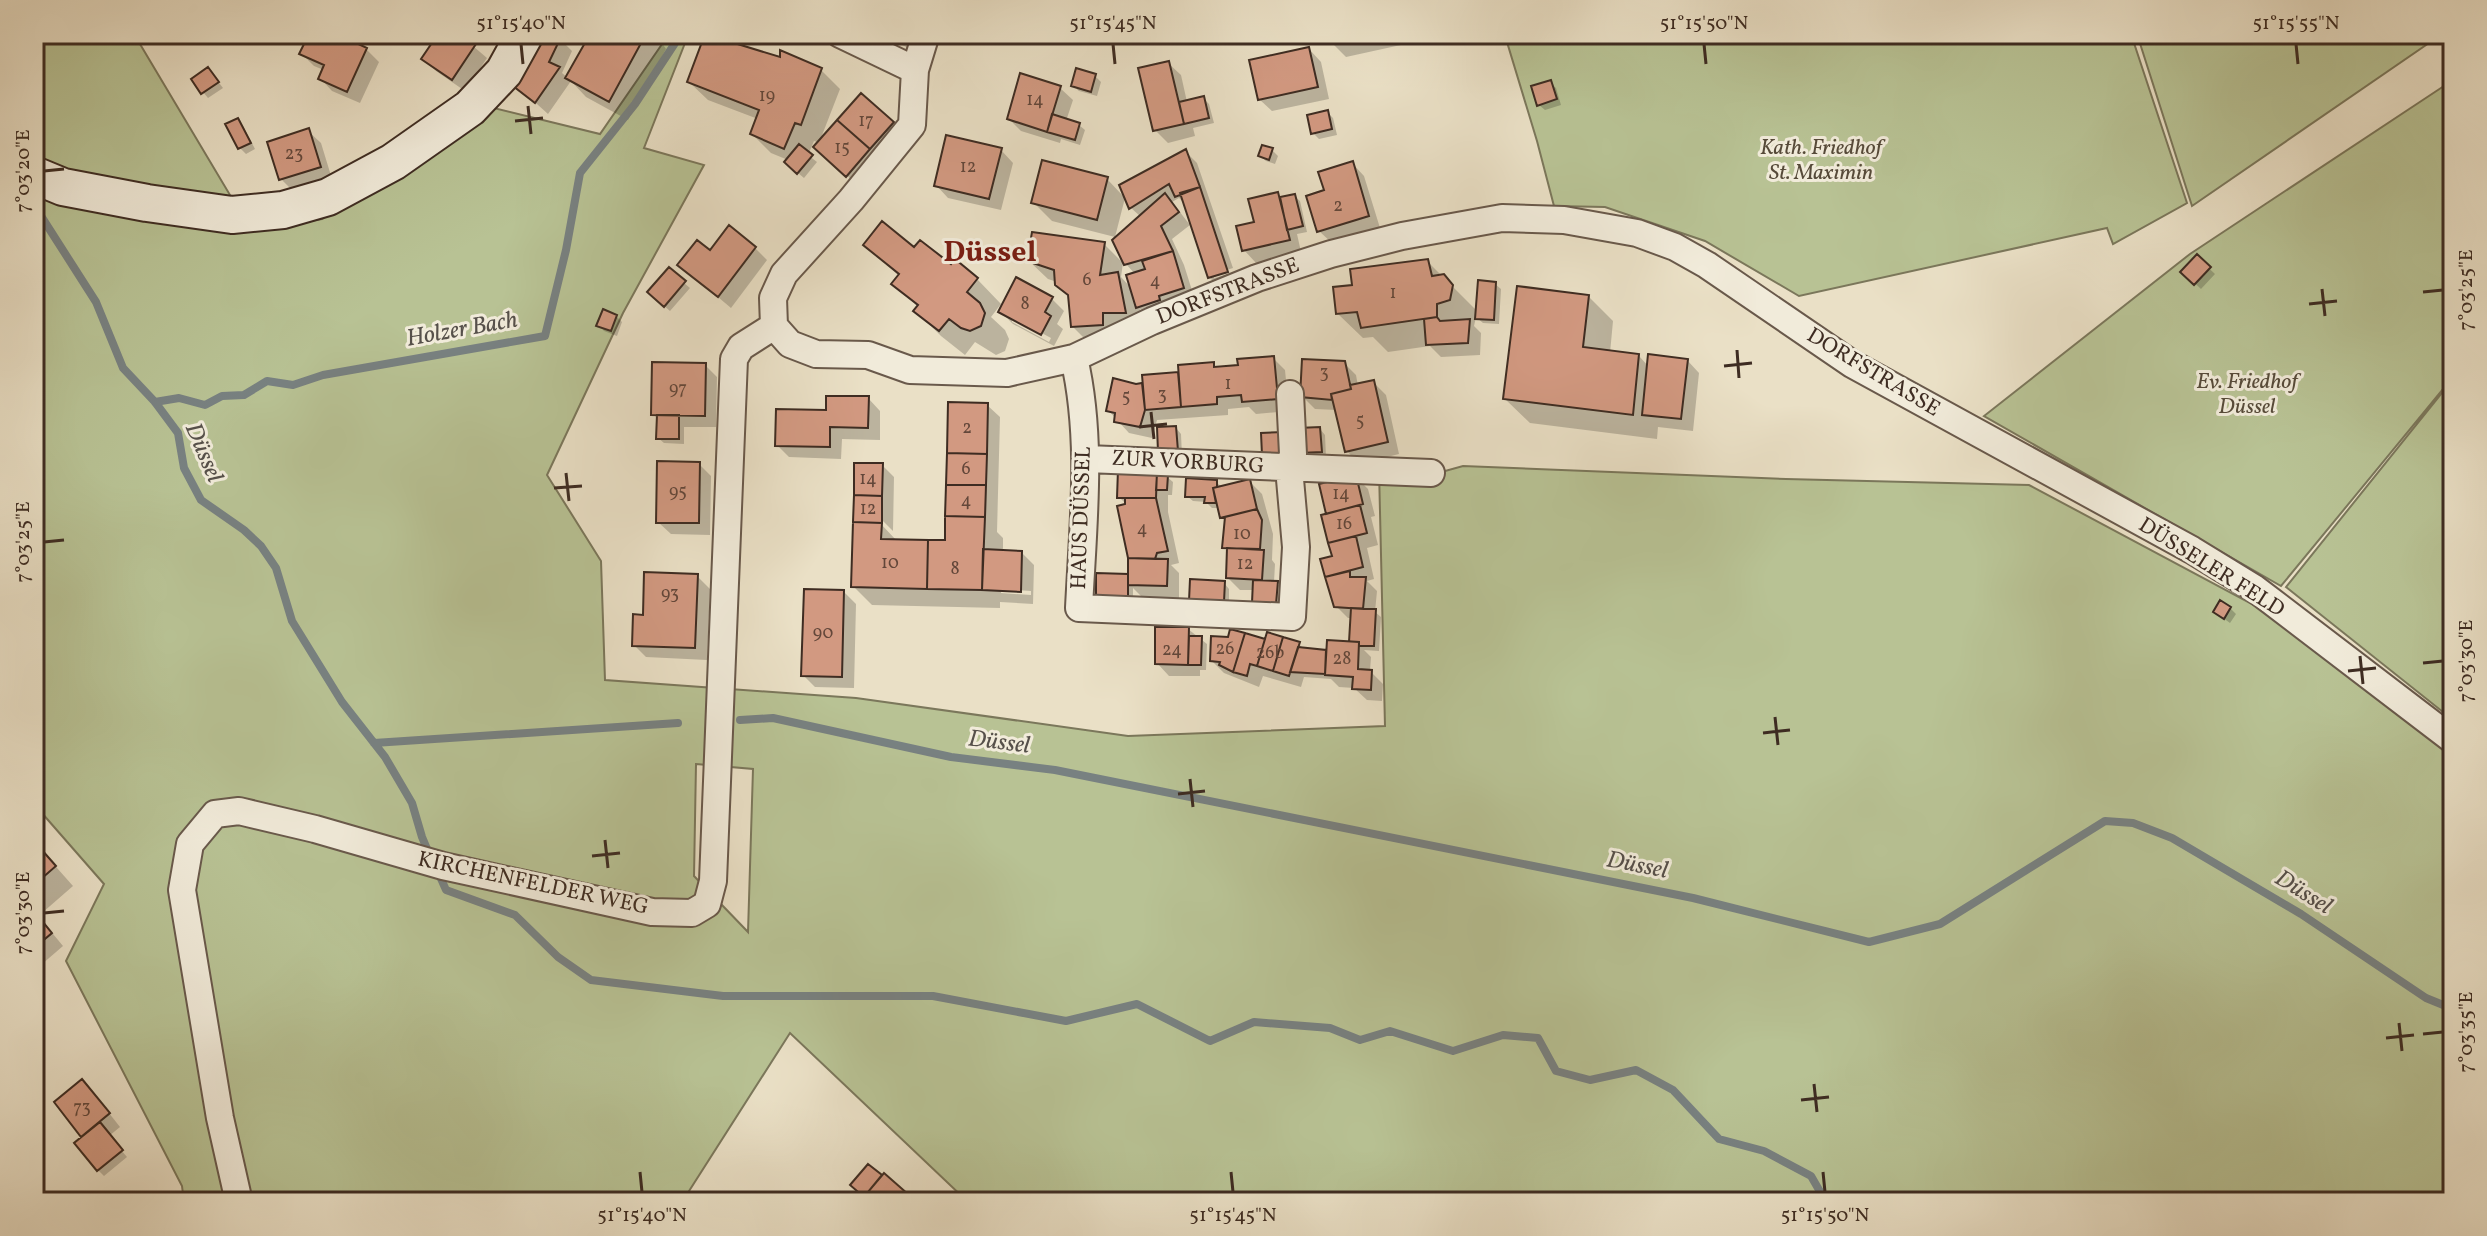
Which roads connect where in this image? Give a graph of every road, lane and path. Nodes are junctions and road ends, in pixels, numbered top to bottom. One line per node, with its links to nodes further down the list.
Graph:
1 (525, 34): 5 (main road)
2 (840, 34): 4 (street)
3 (926, 34): 4 (street)
4 (915, 70): 6 (street)
5 (48, 181)
6 (774, 326): 7 (street, DORFSTRASSE); 15 (street, KIRCHENFELDER WEG)
7 (1074, 358): 9 (street, DORFSTRASSE); 10 (street, HAUS DÜSSEL)
8 (1290, 394): 11 (street, ZUR VORBURG)
9 (1953, 421): 14 (street, DÜSSELER FELD)
10 (1087, 459): 11 (street, ZUR VORBURG); 13 (street, HAUS DÜSSEL)
11 (1289, 468): 12 (street, ZUR VORBURG); 13 (street, ZUR VORBURG)
12 (1431, 473)
13 (1292, 617)
14 (2453, 740)
15 (239, 1202)

